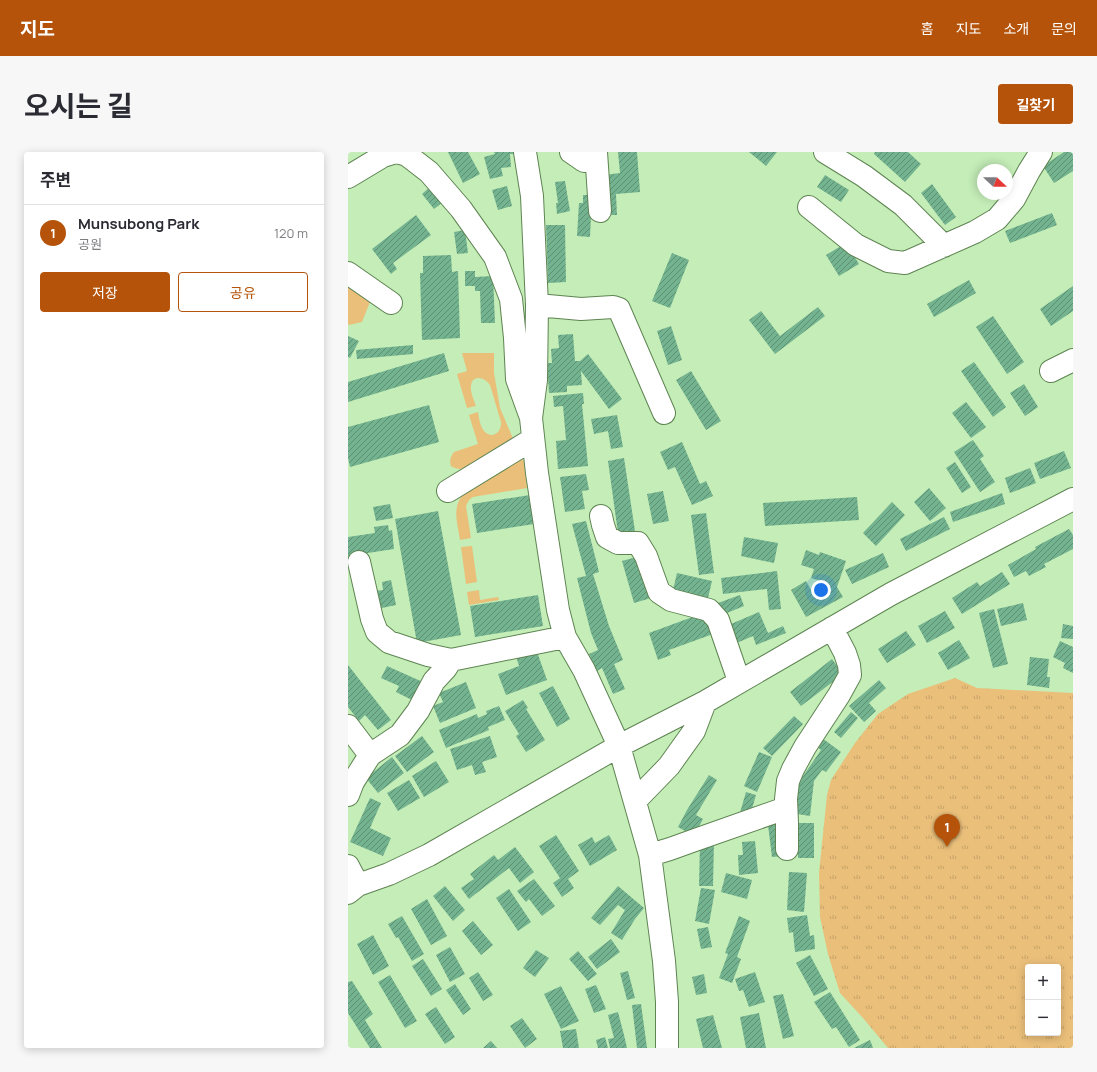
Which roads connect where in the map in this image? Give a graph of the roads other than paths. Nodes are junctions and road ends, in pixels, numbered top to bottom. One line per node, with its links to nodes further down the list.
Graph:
1 (525, 152): 12 (street)
2 (571, 152): 5 (street)
3 (824, 152): 9 (street)
4 (1041, 152): 9 (street)
5 (596, 157): 8 (street)
6 (348, 178): 16 (street)
7 (809, 207): 9 (street)
8 (600, 211)
9 (944, 246)
10 (348, 273): 11 (street)
11 (391, 302)
12 (537, 305): 15 (street); 16 (street)
13 (1073, 360): 14 (street)
14 (1051, 371)
15 (664, 413)
16 (531, 418): 17 (street)
17 (533, 440): 18 (street); 23 (street)
18 (448, 491)
19 (1073, 499): 22 (street)
20 (601, 516): 25 (street)
21 (360, 562): 24 (street)
22 (832, 628): 25 (street); 32 (street)
23 (565, 637): 24 (street); 28 (street)
24 (451, 660): 29 (street)
25 (739, 682): 26 (street)
26 (705, 702): 28 (street); 31 (street)
27 (348, 726): 29 (street)
28 (619, 746): 31 (street); 35 (street)
29 (370, 755): 30 (street)
30 (348, 795)
31 (635, 801): 34 (street)
32 (786, 808): 33 (street); 34 (street)
33 (787, 849)
34 (650, 855): 36 (street)
35 (351, 881)
36 (667, 1048)

